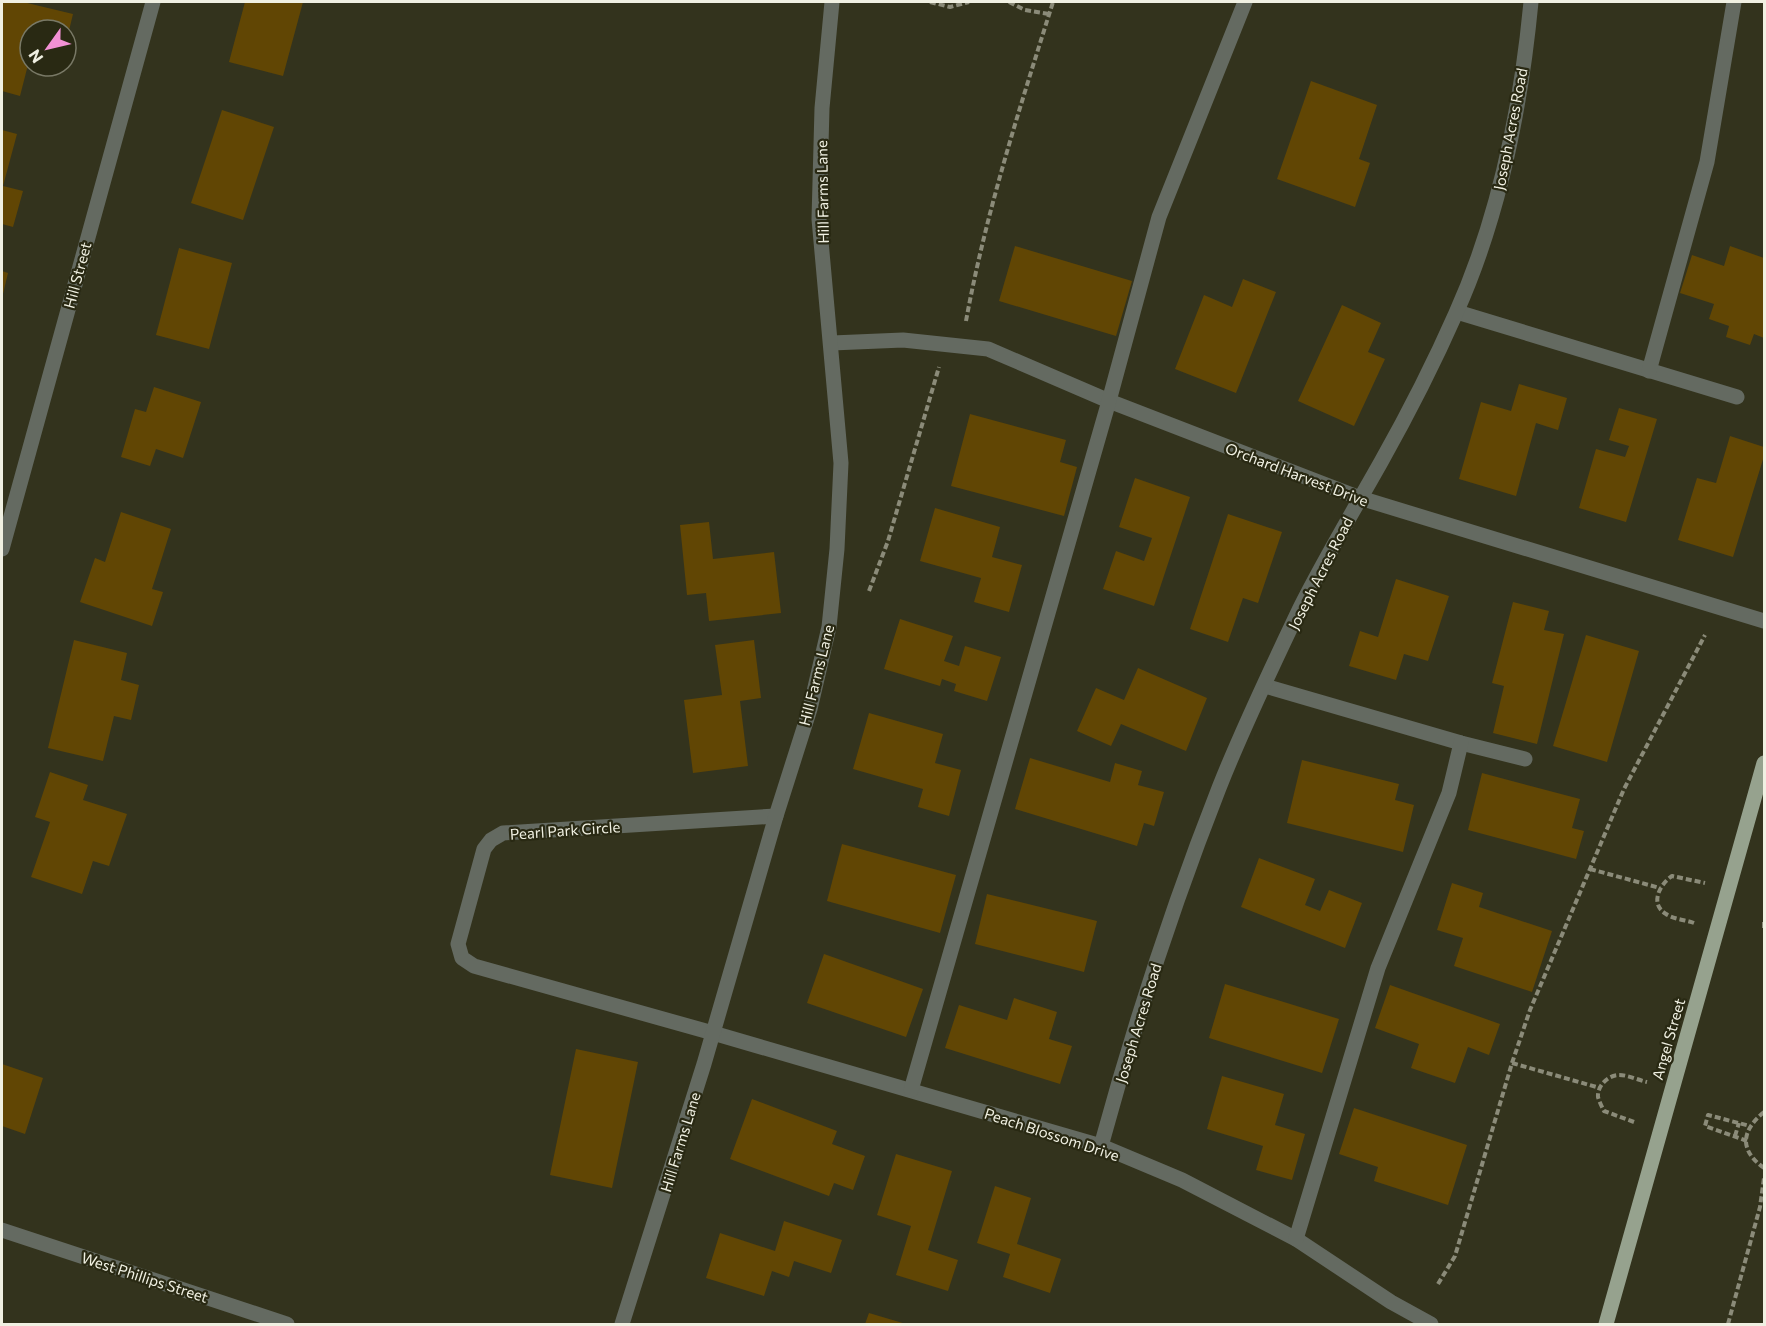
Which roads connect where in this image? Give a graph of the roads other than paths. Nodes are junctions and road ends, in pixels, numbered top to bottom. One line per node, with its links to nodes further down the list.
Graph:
1 (153, 2): 12 (street, Hill Street)
2 (832, 2): 7 (street, Hill Farms Lane)
3 (1245, 2): 10 (street)
4 (1531, 2): 6 (street, Joseph Acres Road)
5 (1734, 2): 8 (street)
6 (1456, 312): 8 (street); 11 (street, Joseph Acres Road)
7 (832, 343): 10 (street, Orchard Harvest Drive); 18 (street, Hill Farms Lane)
8 (1649, 371): 9 (street)
9 (1737, 398)
10 (1109, 401): 11 (street, Orchard Harvest Drive); 20 (street)
11 (1360, 498): 13 (street, Orchard Harvest Drive); 14 (street, Joseph Acres Road)
12 (2, 549)
13 (1764, 621)
14 (1265, 686): 15 (street); 21 (street, Joseph Acres Road)
15 (1461, 743): 16 (street); 23 (street)
16 (1525, 759)
17 (1764, 763): 27 (main road, Angel Street)
18 (776, 816): 19 (street, Hill Farms Lane); 19 (street, Pearl Park Circle)
19 (713, 1033): 20 (street, Peach Blossom Drive); 25 (street, Hill Farms Lane)
20 (911, 1090): 21 (street, Peach Blossom Drive)
21 (1101, 1146): 23 (street, Peach Blossom Drive)
22 (2, 1230): 24 (street, West Phillips Street)
23 (1296, 1239): 26 (street, Peach Blossom Drive)
24 (288, 1324)
25 (622, 1324)
26 (1431, 1324)
27 (1606, 1324)

